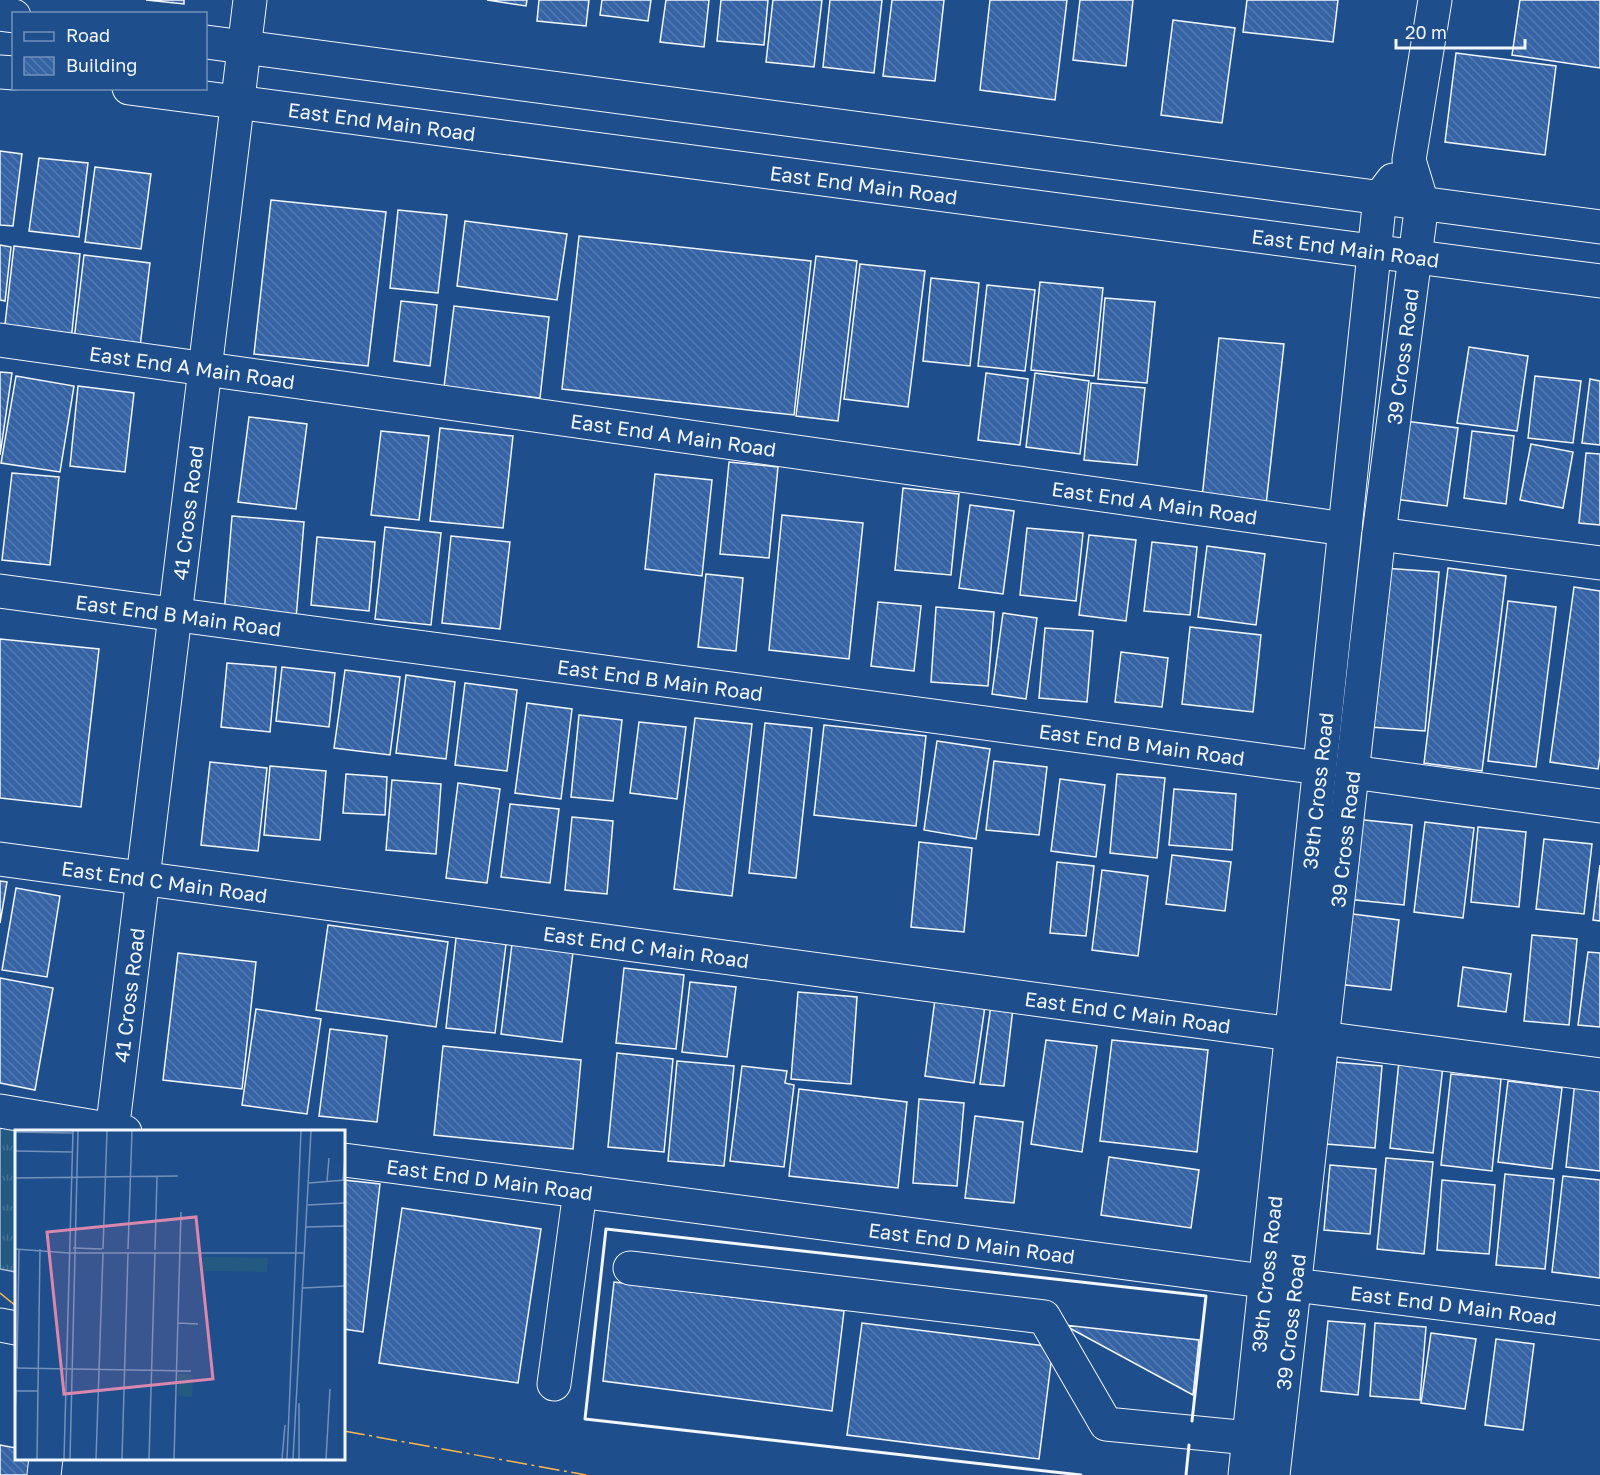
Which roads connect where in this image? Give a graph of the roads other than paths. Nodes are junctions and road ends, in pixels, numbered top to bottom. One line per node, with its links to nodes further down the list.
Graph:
1 (250, 0): 4 (street, 41 Cross Road)
2 (1435, 0): 7 (street)
3 (207, 42): 4 (street)
4 (244, 47): 6 (street, 41 Cross Road); 8 (street)
5 (143, 90): 6 (street, East End Main Road)
6 (237, 103): 11 (street, East End Main Road); 15 (street, 41 Cross Road)
7 (1409, 160): 8 (street); 9 (street)
8 (1380, 197): 9 (street); 11 (street, 39th Cross Road)
9 (1422, 203): 10 (street); 12 (street, 39 Cross Road)
10 (1600, 227)
11 (1374, 251): 12 (street, East End Main Road); 16 (street, 39th Cross Road)
12 (1415, 256): 13 (street, East End Main Road); 17 (street, 39 Cross Road)
13 (1600, 281)
14 (0, 340): 15 (street, East End A Main Road)
15 (205, 368): 16 (street, East End A Main Road); 20 (street, 41 Cross Road)
16 (1345, 529): 21 (street, 39th Cross Road)
17 (1379, 534): 18 (street); 22 (street, 39 Cross Road)
18 (1600, 563)
19 (0, 591): 20 (street, East End B Main Road)
20 (175, 614): 21 (street, East End B Main Road); 25 (street, 41 Cross Road)
21 (1320, 768): 26 (street, 39th Cross Road)
22 (1352, 772): 23 (street); 26 (street, 39 Cross Road)
23 (1600, 806)
24 (0, 859): 25 (street, East End C Main Road)
25 (142, 878): 26 (street, East End C Main Road); 30 (street, 41 Cross Road)
26 (1307, 1036): 27 (street, East End C Main Road); 34 (street, 39th Cross Road)
27 (1600, 1075)
28 (0, 1111): 29 (street)
29 (111, 1130)
30 (117, 1130)
31 (345, 1160): 32 (street, East End D Main Road)
32 (580, 1191): 34 (street, East End D Main Road); 38 (street)
33 (630, 1268): 39 (street)
34 (1280, 1283): 35 (street, East End D Main Road); 39 (street, 39th Cross Road); 43 (street, 39 Cross Road)
35 (1600, 1323)
36 (0, 1325): 37 (street)
37 (15, 1328)
38 (554, 1384)
39 (1249, 1438): 42 (street, 39th Cross Road)
40 (46, 1460): 41 (street)
41 (44, 1475)
42 (1245, 1475)
43 (1273, 1475)

